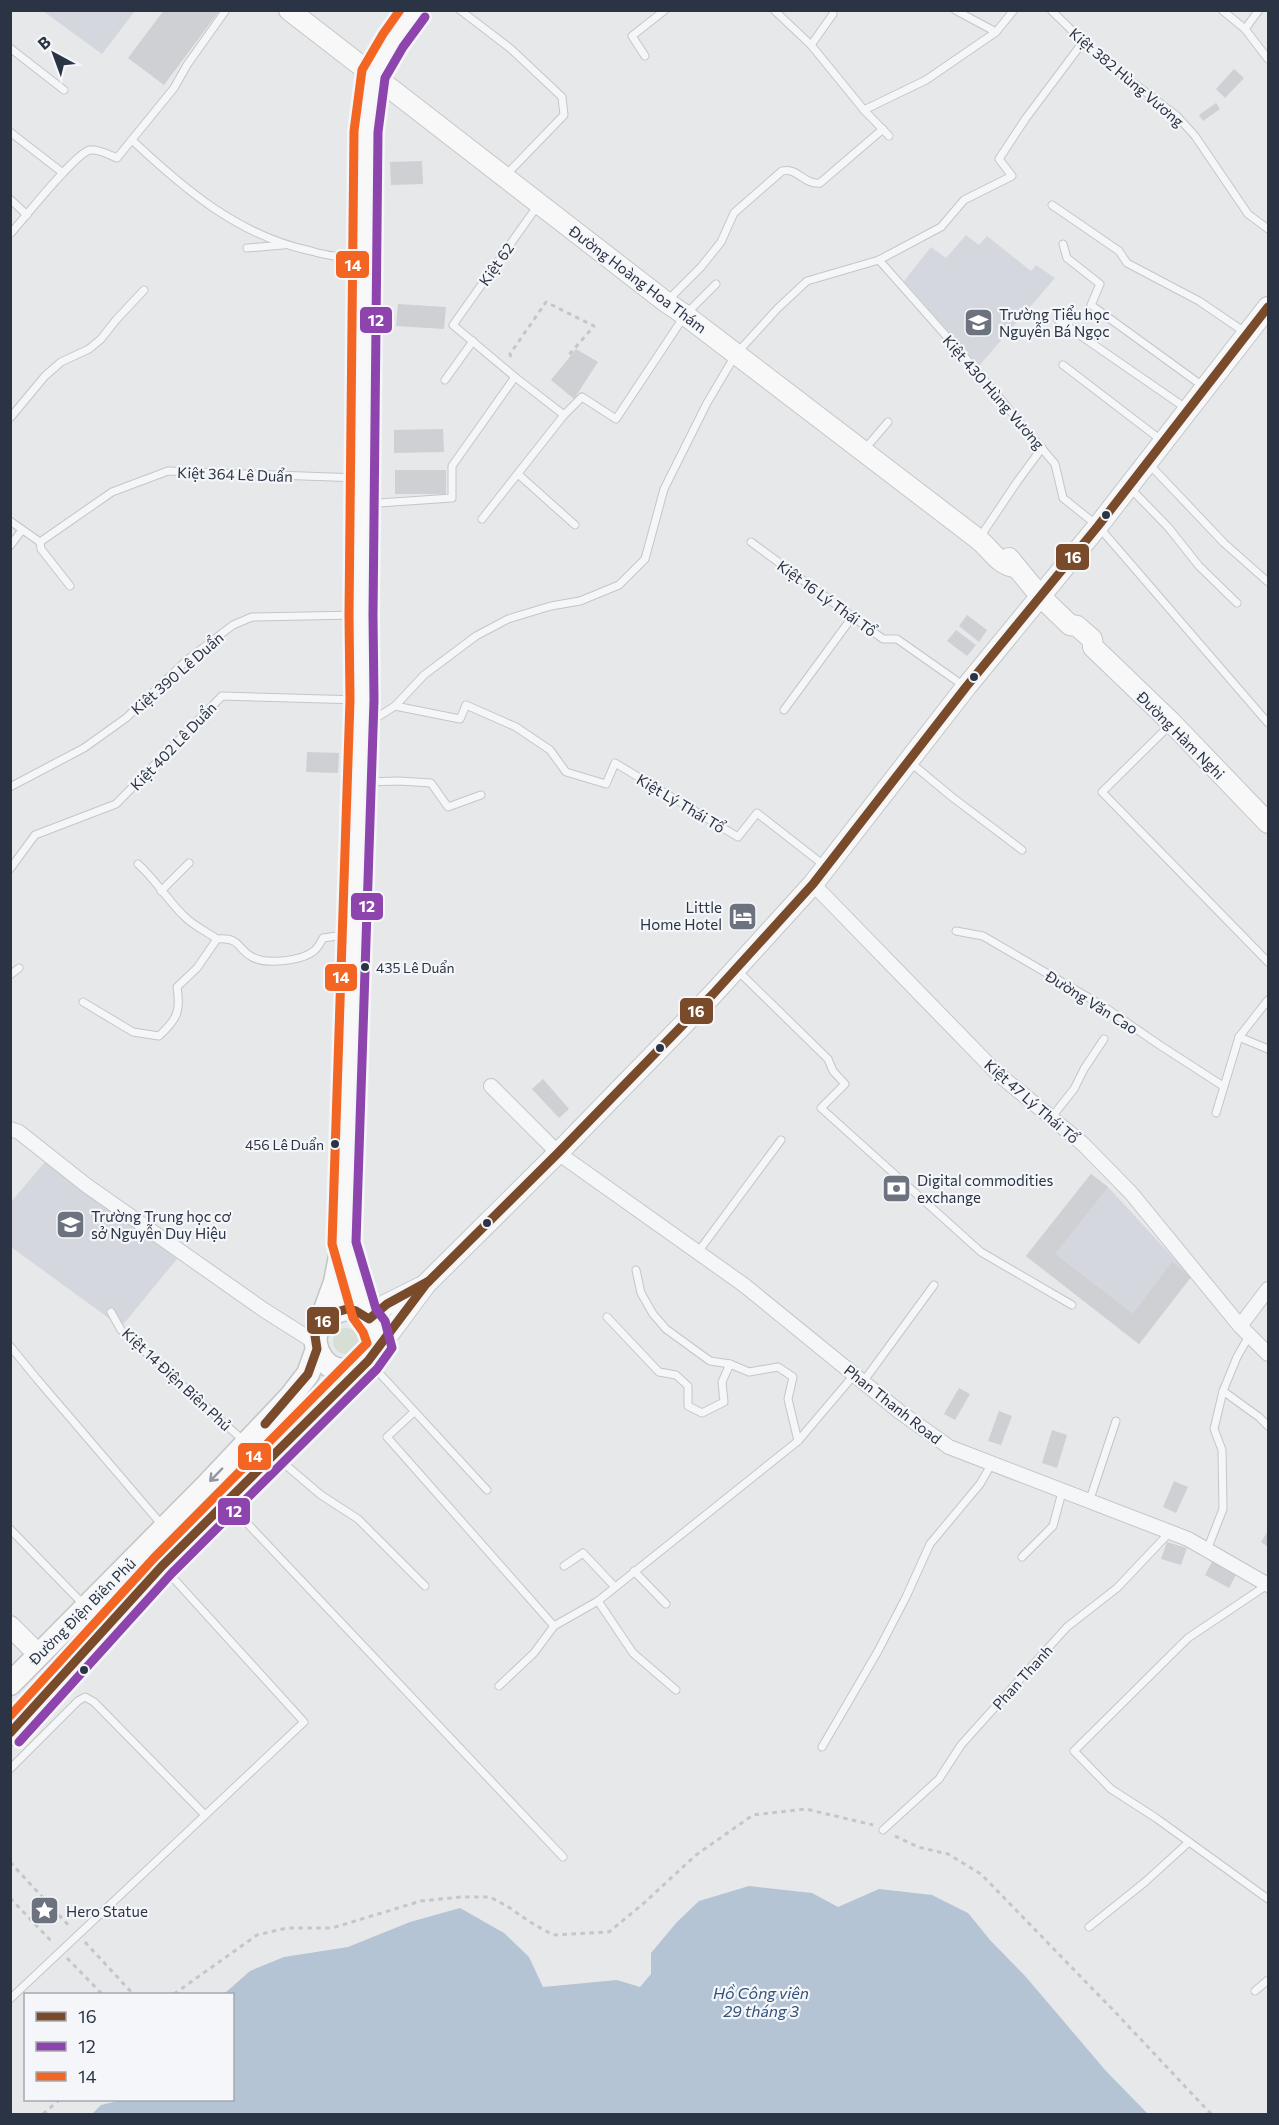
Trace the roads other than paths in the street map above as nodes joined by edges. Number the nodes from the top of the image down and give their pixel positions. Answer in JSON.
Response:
{"nodes":[{"id":1,"x":226,"y":10,"type":"edge"},
{"id":2,"x":289,"y":10,"type":"edge"},
{"id":3,"x":415,"y":10,"type":"edge"},
{"id":4,"x":459,"y":10,"type":"edge"},
{"id":5,"x":665,"y":10,"type":"edge"},
{"id":6,"x":774,"y":10,"type":"edge"},
{"id":7,"x":955,"y":10,"type":"edge"},
{"id":8,"x":1014,"y":10,"type":"edge"},
{"id":9,"x":1051,"y":10,"type":"edge"},
{"id":10,"x":1222,"y":10,"type":"edge"},
{"id":11,"x":1259,"y":10,"type":"edge"},
{"id":12,"x":833,"y":14,"type":"dead end"},
{"id":13,"x":1245,"y":29,"type":"junction"},
{"id":14,"x":996,"y":32,"type":"junction"},
{"id":15,"x":1083,"y":42,"type":"junction"},
{"id":16,"x":811,"y":45,"type":"junction"},
{"id":17,"x":10,"y":48,"type":"edge"},
{"id":18,"x":645,"y":56,"type":"dead end"},
{"id":19,"x":1269,"y":58,"type":"edge"},
{"id":20,"x":373,"y":74,"type":"junction"},
{"id":21,"x":64,"y":90,"type":"dead end"},
{"id":22,"x":864,"y":110,"type":"junction"},
{"id":23,"x":883,"y":129,"type":"junction"},
{"id":24,"x":10,"y":132,"type":"edge"},
{"id":25,"x":889,"y":136,"type":"dead end"},
{"id":26,"x":132,"y":140,"type":"junction"},
{"id":27,"x":63,"y":173,"type":"junction"},
{"id":28,"x":504,"y":177,"type":"junction"},
{"id":29,"x":10,"y":199,"type":"edge"},
{"id":30,"x":539,"y":203,"type":"junction"},
{"id":31,"x":1052,"y":205,"type":"dead end"},
{"id":32,"x":27,"y":215,"type":"junction"},
{"id":33,"x":1269,"y":229,"type":"edge"},
{"id":34,"x":10,"y":234,"type":"edge"},
{"id":35,"x":1063,"y":244,"type":"dead end"},
{"id":36,"x":286,"y":245,"type":"junction"},
{"id":37,"x":248,"y":248,"type":"dead end"},
{"id":38,"x":364,"y":255,"type":"junction"},
{"id":39,"x":879,"y":261,"type":"junction"},
{"id":40,"x":716,"y":284,"type":"dead end"},
{"id":41,"x":144,"y":290,"type":"dead end"},
{"id":42,"x":666,"y":302,"type":"junction"},
{"id":43,"x":1267,"y":312,"type":"edge"},
{"id":44,"x":686,"y":315,"type":"junction"},
{"id":45,"x":1058,"y":320,"type":"dead end"},
{"id":46,"x":1246,"y":333,"type":"junction"},
{"id":47,"x":473,"y":341,"type":"junction"},
{"id":48,"x":736,"y":354,"type":"junction"},
{"id":49,"x":1063,"y":365,"type":"dead end"},
{"id":50,"x":515,"y":377,"type":"junction"},
{"id":51,"x":445,"y":380,"type":"dead end"},
{"id":52,"x":1206,"y":388,"type":"junction"},
{"id":53,"x":1189,"y":410,"type":"junction"},
{"id":54,"x":564,"y":415,"type":"junction"},
{"id":55,"x":10,"y":418,"type":"edge"},
{"id":56,"x":888,"y":422,"type":"dead end"},
{"id":57,"x":1163,"y":441,"type":"junction"},
{"id":58,"x":1042,"y":448,"type":"junction"},
{"id":59,"x":862,"y":452,"type":"junction"},
{"id":60,"x":1147,"y":462,"type":"junction"},
{"id":61,"x":518,"y":474,"type":"junction"},
{"id":62,"x":362,"y":478,"type":"junction"},
{"id":63,"x":1128,"y":486,"type":"junction"},
{"id":64,"x":362,"y":504,"type":"junction"},
{"id":65,"x":482,"y":519,"type":"dead end"},
{"id":66,"x":10,"y":521,"type":"edge"},
{"id":67,"x":575,"y":525,"type":"dead end"},
{"id":68,"x":1098,"y":526,"type":"junction"},
{"id":69,"x":22,"y":530,"type":"junction"},
{"id":70,"x":40,"y":542,"type":"junction"},
{"id":71,"x":751,"y":542,"type":"dead end"},
{"id":72,"x":983,"y":543,"type":"junction"},
{"id":73,"x":10,"y":546,"type":"edge"},
{"id":74,"x":1269,"y":582,"type":"edge"},
{"id":75,"x":70,"y":586,"type":"dead end"},
{"id":76,"x":1041,"y":597,"type":"junction"},
{"id":77,"x":1237,"y":603,"type":"dead end"},
{"id":78,"x":361,"y":615,"type":"junction"},
{"id":79,"x":852,"y":616,"type":"junction"},
{"id":80,"x":966,"y":687,"type":"junction"},
{"id":81,"x":362,"y":700,"type":"junction"},
{"id":82,"x":395,"y":706,"type":"junction"},
{"id":83,"x":784,"y":710,"type":"dead end"},
{"id":84,"x":1172,"y":723,"type":"junction"},
{"id":85,"x":1269,"y":723,"type":"edge"},
{"id":86,"x":360,"y":728,"type":"junction"},
{"id":87,"x":909,"y":761,"type":"junction"},
{"id":88,"x":360,"y":783,"type":"junction"},
{"id":89,"x":10,"y":788,"type":"edge"},
{"id":90,"x":480,"y":795,"type":"dead end"},
{"id":91,"x":1269,"y":823,"type":"edge"},
{"id":92,"x":1022,"y":850,"type":"dead end"},
{"id":93,"x":189,"y":863,"type":"dead end"},
{"id":94,"x":138,"y":864,"type":"dead end"},
{"id":95,"x":827,"y":867,"type":"junction"},
{"id":96,"x":10,"y":869,"type":"edge"},
{"id":97,"x":813,"y":884,"type":"junction"},
{"id":98,"x":161,"y":891,"type":"junction"},
{"id":99,"x":956,"y":931,"type":"dead end"},
{"id":100,"x":354,"y":933,"type":"junction"},
{"id":101,"x":217,"y":939,"type":"junction"},
{"id":102,"x":1269,"y":962,"type":"edge"},
{"id":103,"x":19,"y":968,"type":"dead end"},
{"id":104,"x":736,"y":969,"type":"junction"},
{"id":105,"x":10,"y":975,"type":"edge"},
{"id":106,"x":1269,"y":1000,"type":"edge"},
{"id":107,"x":83,"y":1002,"type":"dead end"},
{"id":108,"x":1239,"y":1037,"type":"junction"},
{"id":109,"x":1104,"y":1040,"type":"dead end"},
{"id":110,"x":1269,"y":1049,"type":"edge"},
{"id":111,"x":491,"y":1086,"type":"dead end"},
{"id":112,"x":1223,"y":1086,"type":"junction"},
{"id":113,"x":1216,"y":1113,"type":"dead end"},
{"id":114,"x":1051,"y":1118,"type":"junction"},
{"id":115,"x":13,"y":1133,"type":"edge"},
{"id":116,"x":781,"y":1140,"type":"dead end"},
{"id":117,"x":558,"y":1153,"type":"junction"},
{"id":118,"x":344,"y":1244,"type":"junction"},
{"id":119,"x":698,"y":1252,"type":"junction"},
{"id":120,"x":636,"y":1270,"type":"dead end"},
{"id":121,"x":426,"y":1284,"type":"junction"},
{"id":122,"x":934,"y":1285,"type":"dead end"},
{"id":123,"x":1269,"y":1289,"type":"edge"},
{"id":124,"x":1072,"y":1305,"type":"dead end"},
{"id":125,"x":111,"y":1312,"type":"dead end"},
{"id":126,"x":367,"y":1317,"type":"junction"},
{"id":127,"x":607,"y":1317,"type":"dead end"},
{"id":128,"x":1245,"y":1331,"type":"junction"},
{"id":129,"x":317,"y":1340,"type":"junction"},
{"id":130,"x":10,"y":1346,"type":"edge"},
{"id":131,"x":1269,"y":1354,"type":"edge"},
{"id":132,"x":369,"y":1358,"type":"junction"},
{"id":133,"x":730,"y":1364,"type":"junction"},
{"id":134,"x":859,"y":1378,"type":"junction"},
{"id":135,"x":1223,"y":1391,"type":"junction"},
{"id":136,"x":414,"y":1412,"type":"junction"},
{"id":137,"x":1116,"y":1421,"type":"dead end"},
{"id":138,"x":1269,"y":1426,"type":"edge"},
{"id":139,"x":798,"y":1441,"type":"junction"},
{"id":140,"x":247,"y":1444,"type":"junction"},
{"id":141,"x":273,"y":1454,"type":"junction"},
{"id":142,"x":991,"y":1465,"type":"junction"},
{"id":143,"x":487,"y":1491,"type":"dead end"},
{"id":144,"x":1062,"y":1492,"type":"junction"},
{"id":145,"x":226,"y":1502,"type":"junction"},
{"id":146,"x":1089,"y":1502,"type":"junction"},
{"id":147,"x":164,"y":1528,"type":"junction"},
{"id":148,"x":10,"y":1529,"type":"edge"},
{"id":149,"x":1170,"y":1532,"type":"junction"},
{"id":150,"x":1207,"y":1550,"type":"junction"},
{"id":151,"x":1022,"y":1557,"type":"dead end"},
{"id":152,"x":162,"y":1566,"type":"junction"},
{"id":153,"x":564,"y":1566,"type":"dead end"},
{"id":154,"x":634,"y":1571,"type":"junction"},
{"id":155,"x":1268,"y":1585,"type":"edge"},
{"id":156,"x":425,"y":1586,"type":"dead end"},
{"id":157,"x":615,"y":1587,"type":"junction"},
{"id":158,"x":598,"y":1601,"type":"junction"},
{"id":159,"x":666,"y":1604,"type":"dead end"},
{"id":160,"x":86,"y":1606,"type":"junction"},
{"id":161,"x":10,"y":1626,"type":"edge"},
{"id":162,"x":554,"y":1626,"type":"junction"},
{"id":163,"x":38,"y":1654,"type":"junction"},
{"id":164,"x":10,"y":1684,"type":"edge"},
{"id":165,"x":499,"y":1686,"type":"dead end"},
{"id":166,"x":676,"y":1690,"type":"dead end"},
{"id":167,"x":10,"y":1734,"type":"edge"},
{"id":168,"x":822,"y":1747,"type":"dead end"},
{"id":169,"x":10,"y":1769,"type":"edge"},
{"id":170,"x":205,"y":1815,"type":"junction"},
{"id":171,"x":883,"y":1830,"type":"road end"},
{"id":172,"x":1189,"y":1842,"type":"junction"},
{"id":173,"x":563,"y":1857,"type":"dead end"},
{"id":174,"x":1269,"y":1899,"type":"edge"},
{"id":175,"x":1089,"y":1927,"type":"dead end"},
{"id":176,"x":1269,"y":1980,"type":"edge"},
{"id":177,"x":1255,"y":1991,"type":"dead end"},
{"id":178,"x":10,"y":1999,"type":"edge"}],
"edges":[{"from":1,"to":26,"type":"lane"},
{"from":2,"to":20,"type":"street","name":"Đường Hoàng Hoa Thám"},
{"from":3,"to":20,"type":"main road"},
{"from":4,"to":28,"type":"lane"},
{"from":5,"to":18,"type":"lane"},
{"from":6,"to":16,"type":"lane"},
{"from":7,"to":14,"type":"lane"},
{"from":8,"to":14,"type":"lane"},
{"from":9,"to":15,"type":"lane","name":"Kiệt 382 Hùng Vương"},
{"from":10,"to":13,"type":"lane"},
{"from":11,"to":13,"type":"lane"},
{"from":12,"to":16,"type":"lane"},
{"from":13,"to":19,"type":"lane"},
{"from":14,"to":22,"type":"lane"},
{"from":15,"to":33,"type":"lane","name":"Kiệt 382 Hùng Vương"},
{"from":15,"to":39,"type":"lane"},
{"from":16,"to":22,"type":"lane"},
{"from":17,"to":21,"type":"lane"},
{"from":20,"to":28,"type":"street","name":"Đường Hoàng Hoa Thám"},
{"from":20,"to":38,"type":"main road"},
{"from":22,"to":23,"type":"lane"},
{"from":23,"to":25,"type":"lane"},
{"from":23,"to":42,"type":"lane"},
{"from":24,"to":27,"type":"lane"},
{"from":26,"to":27,"type":"lane"},
{"from":26,"to":36,"type":"lane"},
{"from":27,"to":32,"type":"lane"},
{"from":28,"to":30,"type":"street","name":"Đường Hoàng Hoa Thám"},
{"from":29,"to":32,"type":"lane"},
{"from":30,"to":42,"type":"street","name":"Đường Hoàng Hoa Thám"},
{"from":30,"to":47,"type":"lane","name":"Kiệt 62"},
{"from":31,"to":46,"type":"lane"},
{"from":32,"to":34,"type":"lane"},
{"from":35,"to":52,"type":"lane"},
{"from":36,"to":37,"type":"lane"},
{"from":36,"to":38,"type":"lane"},
{"from":38,"to":62,"type":"main road"},
{"from":39,"to":48,"type":"lane"},
{"from":39,"to":58,"type":"lane","name":"Kiệt 430 Hùng Vương"},
{"from":40,"to":44,"type":"lane"},
{"from":41,"to":55,"type":"lane"},
{"from":42,"to":44,"type":"street","name":"Đường Hoàng Hoa Thám"},
{"from":43,"to":46,"type":"street"},
{"from":44,"to":48,"type":"street","name":"Đường Hoàng Hoa Thám"},
{"from":44,"to":54,"type":"lane"},
{"from":45,"to":53,"type":"lane"},
{"from":46,"to":52,"type":"street"},
{"from":47,"to":50,"type":"lane"},
{"from":47,"to":51,"type":"lane"},
{"from":48,"to":59,"type":"street","name":"Đường Hoàng Hoa Thám"},
{"from":48,"to":82,"type":"lane"},
{"from":49,"to":57,"type":"lane"},
{"from":50,"to":54,"type":"lane"},
{"from":50,"to":64,"type":"lane"},
{"from":52,"to":53,"type":"street"},
{"from":53,"to":57,"type":"street"},
{"from":54,"to":61,"type":"lane"},
{"from":56,"to":59,"type":"lane"},
{"from":57,"to":60,"type":"street"},
{"from":58,"to":68,"type":"lane","name":"Kiệt 430 Hùng Vương"},
{"from":58,"to":72,"type":"lane"},
{"from":59,"to":72,"type":"street","name":"Đường Hoàng Hoa Thám"},
{"from":60,"to":63,"type":"street"},
{"from":60,"to":74,"type":"lane"},
{"from":61,"to":65,"type":"lane"},
{"from":61,"to":67,"type":"lane"},
{"from":62,"to":64,"type":"main road"},
{"from":62,"to":70,"type":"lane","name":"Kiệt 364 Lê Duẩn"},
{"from":63,"to":68,"type":"street"},
{"from":63,"to":77,"type":"lane"},
{"from":64,"to":78,"type":"main road"},
{"from":66,"to":69,"type":"lane"},
{"from":68,"to":76,"type":"street"},
{"from":68,"to":85,"type":"lane","name":"Kiệt 430 Hùng Vương"},
{"from":69,"to":70,"type":"lane"},
{"from":69,"to":73,"type":"lane"},
{"from":70,"to":75,"type":"lane"},
{"from":71,"to":79,"type":"lane","name":"Kiệt 16 Lý Thái Tổ"},
{"from":72,"to":76,"type":"street","name":"Đường Hoàng Hoa Thám"},
{"from":76,"to":80,"type":"street"},
{"from":76,"to":84,"type":"street","name":"Đường Hàm Nghi"},
{"from":78,"to":81,"type":"main road"},
{"from":78,"to":89,"type":"lane","name":"Kiệt 390 Lê Duẩn"},
{"from":79,"to":80,"type":"lane","name":"Kiệt 16 Lý Thái Tổ"},
{"from":79,"to":83,"type":"lane"},
{"from":80,"to":87,"type":"street"},
{"from":81,"to":86,"type":"main road"},
{"from":81,"to":96,"type":"lane","name":"Kiệt 402 Lê Duẩn"},
{"from":82,"to":86,"type":"lane"},
{"from":82,"to":95,"type":"lane","name":"Kiệt Lý Thái Tổ"},
{"from":84,"to":91,"type":"street","name":"Đường Hàm Nghi"},
{"from":84,"to":102,"type":"lane"},
{"from":86,"to":88,"type":"main road"},
{"from":87,"to":92,"type":"lane"},
{"from":87,"to":95,"type":"street"},
{"from":88,"to":90,"type":"lane"},
{"from":88,"to":100,"type":"main road"},
{"from":93,"to":98,"type":"lane"},
{"from":94,"to":98,"type":"lane"},
{"from":95,"to":97,"type":"street"},
{"from":97,"to":104,"type":"street"},
{"from":97,"to":114,"type":"street","name":"Kiệt 47 Lý Thái Tổ"},
{"from":98,"to":101,"type":"lane"},
{"from":99,"to":112,"type":"lane","name":"Đường Văn Cao"},
{"from":100,"to":101,"type":"lane"},
{"from":100,"to":118,"type":"main road"},
{"from":101,"to":107,"type":"lane"},
{"from":103,"to":105,"type":"lane"},
{"from":104,"to":117,"type":"street"},
{"from":104,"to":124,"type":"lane"},
{"from":106,"to":108,"type":"lane"},
{"from":108,"to":110,"type":"lane"},
{"from":108,"to":112,"type":"lane"},
{"from":109,"to":114,"type":"lane"},
{"from":111,"to":117,"type":"street","name":"Phan Thanh Road"},
{"from":112,"to":113,"type":"lane"},
{"from":114,"to":128,"type":"street","name":"Kiệt 47 Lý Thái Tổ"},
{"from":115,"to":129,"type":"street"},
{"from":116,"to":119,"type":"lane"},
{"from":117,"to":119,"type":"street","name":"Phan Thanh Road"},
{"from":117,"to":121,"type":"street"},
{"from":118,"to":126,"type":"main road"},
{"from":118,"to":129,"type":"main road","name":"Đường Điện Biên Phủ"},
{"from":119,"to":134,"type":"street","name":"Phan Thanh Road"},
{"from":120,"to":133,"type":"lane"},
{"from":121,"to":126,"type":"street"},
{"from":121,"to":132,"type":"street"},
{"from":122,"to":134,"type":"lane"},
{"from":123,"to":128,"type":"street"},
{"from":125,"to":140,"type":"lane","name":"Kiệt 14 Điện Biên Phủ"},
{"from":126,"to":129,"type":"main road"},
{"from":126,"to":132,"type":"main road"},
{"from":127,"to":133,"type":"lane"},
{"from":128,"to":131,"type":"street","name":"Kiệt 47 Lý Thái Tổ"},
{"from":128,"to":135,"type":"lane"},
{"from":129,"to":132,"type":"main road"},
{"from":129,"to":140,"type":"main road","name":"Đường Điện Biên Phủ"},
{"from":130,"to":147,"type":"lane"},
{"from":132,"to":136,"type":"lane"},
{"from":132,"to":141,"type":"main road","name":"Đường Điện Biên Phủ"},
{"from":133,"to":139,"type":"lane"},
{"from":134,"to":139,"type":"lane"},
{"from":134,"to":142,"type":"street","name":"Phan Thanh Road"},
{"from":135,"to":138,"type":"lane"},
{"from":135,"to":150,"type":"lane"},
{"from":136,"to":143,"type":"lane"},
{"from":136,"to":162,"type":"lane"},
{"from":137,"to":146,"type":"lane"},
{"from":139,"to":154,"type":"lane"},
{"from":140,"to":147,"type":"main road","name":"Đường Điện Biên Phủ","one_way":true},
{"from":141,"to":145,"type":"main road","name":"Đường Điện Biên Phủ"},
{"from":141,"to":156,"type":"lane"},
{"from":142,"to":144,"type":"street","name":"Phan Thanh Road"},
{"from":142,"to":168,"type":"lane"},
{"from":144,"to":146,"type":"street","name":"Phan Thanh Road"},
{"from":144,"to":151,"type":"lane"},
{"from":145,"to":152,"type":"main road","name":"Đường Điện Biên Phủ"},
{"from":145,"to":173,"type":"lane"},
{"from":146,"to":149,"type":"street","name":"Phan Thanh Road"},
{"from":147,"to":160,"type":"main road","name":"Đường Điện Biên Phủ"},
{"from":148,"to":160,"type":"lane"},
{"from":149,"to":150,"type":"street","name":"Phan Thanh Road"},
{"from":149,"to":171,"type":"lane","name":"Phan Thanh"},
{"from":150,"to":155,"type":"street","name":"Phan Thanh Road"},
{"from":152,"to":167,"type":"main road","name":"Đường Điện Biên Phủ"},
{"from":152,"to":170,"type":"lane"},
{"from":153,"to":157,"type":"lane"},
{"from":154,"to":157,"type":"lane"},
{"from":154,"to":159,"type":"lane"},
{"from":155,"to":172,"type":"lane"},
{"from":157,"to":158,"type":"lane"},
{"from":158,"to":162,"type":"lane"},
{"from":158,"to":166,"type":"lane"},
{"from":160,"to":163,"type":"main road","name":"Đường Điện Biên Phủ"},
{"from":161,"to":163,"type":"street"},
{"from":162,"to":165,"type":"lane"},
{"from":163,"to":164,"type":"main road","name":"Đường Điện Biên Phủ"},
{"from":169,"to":170,"type":"lane"},
{"from":170,"to":178,"type":"lane"},
{"from":172,"to":174,"type":"lane"},
{"from":172,"to":175,"type":"lane"},
{"from":176,"to":177,"type":"lane"}]}
